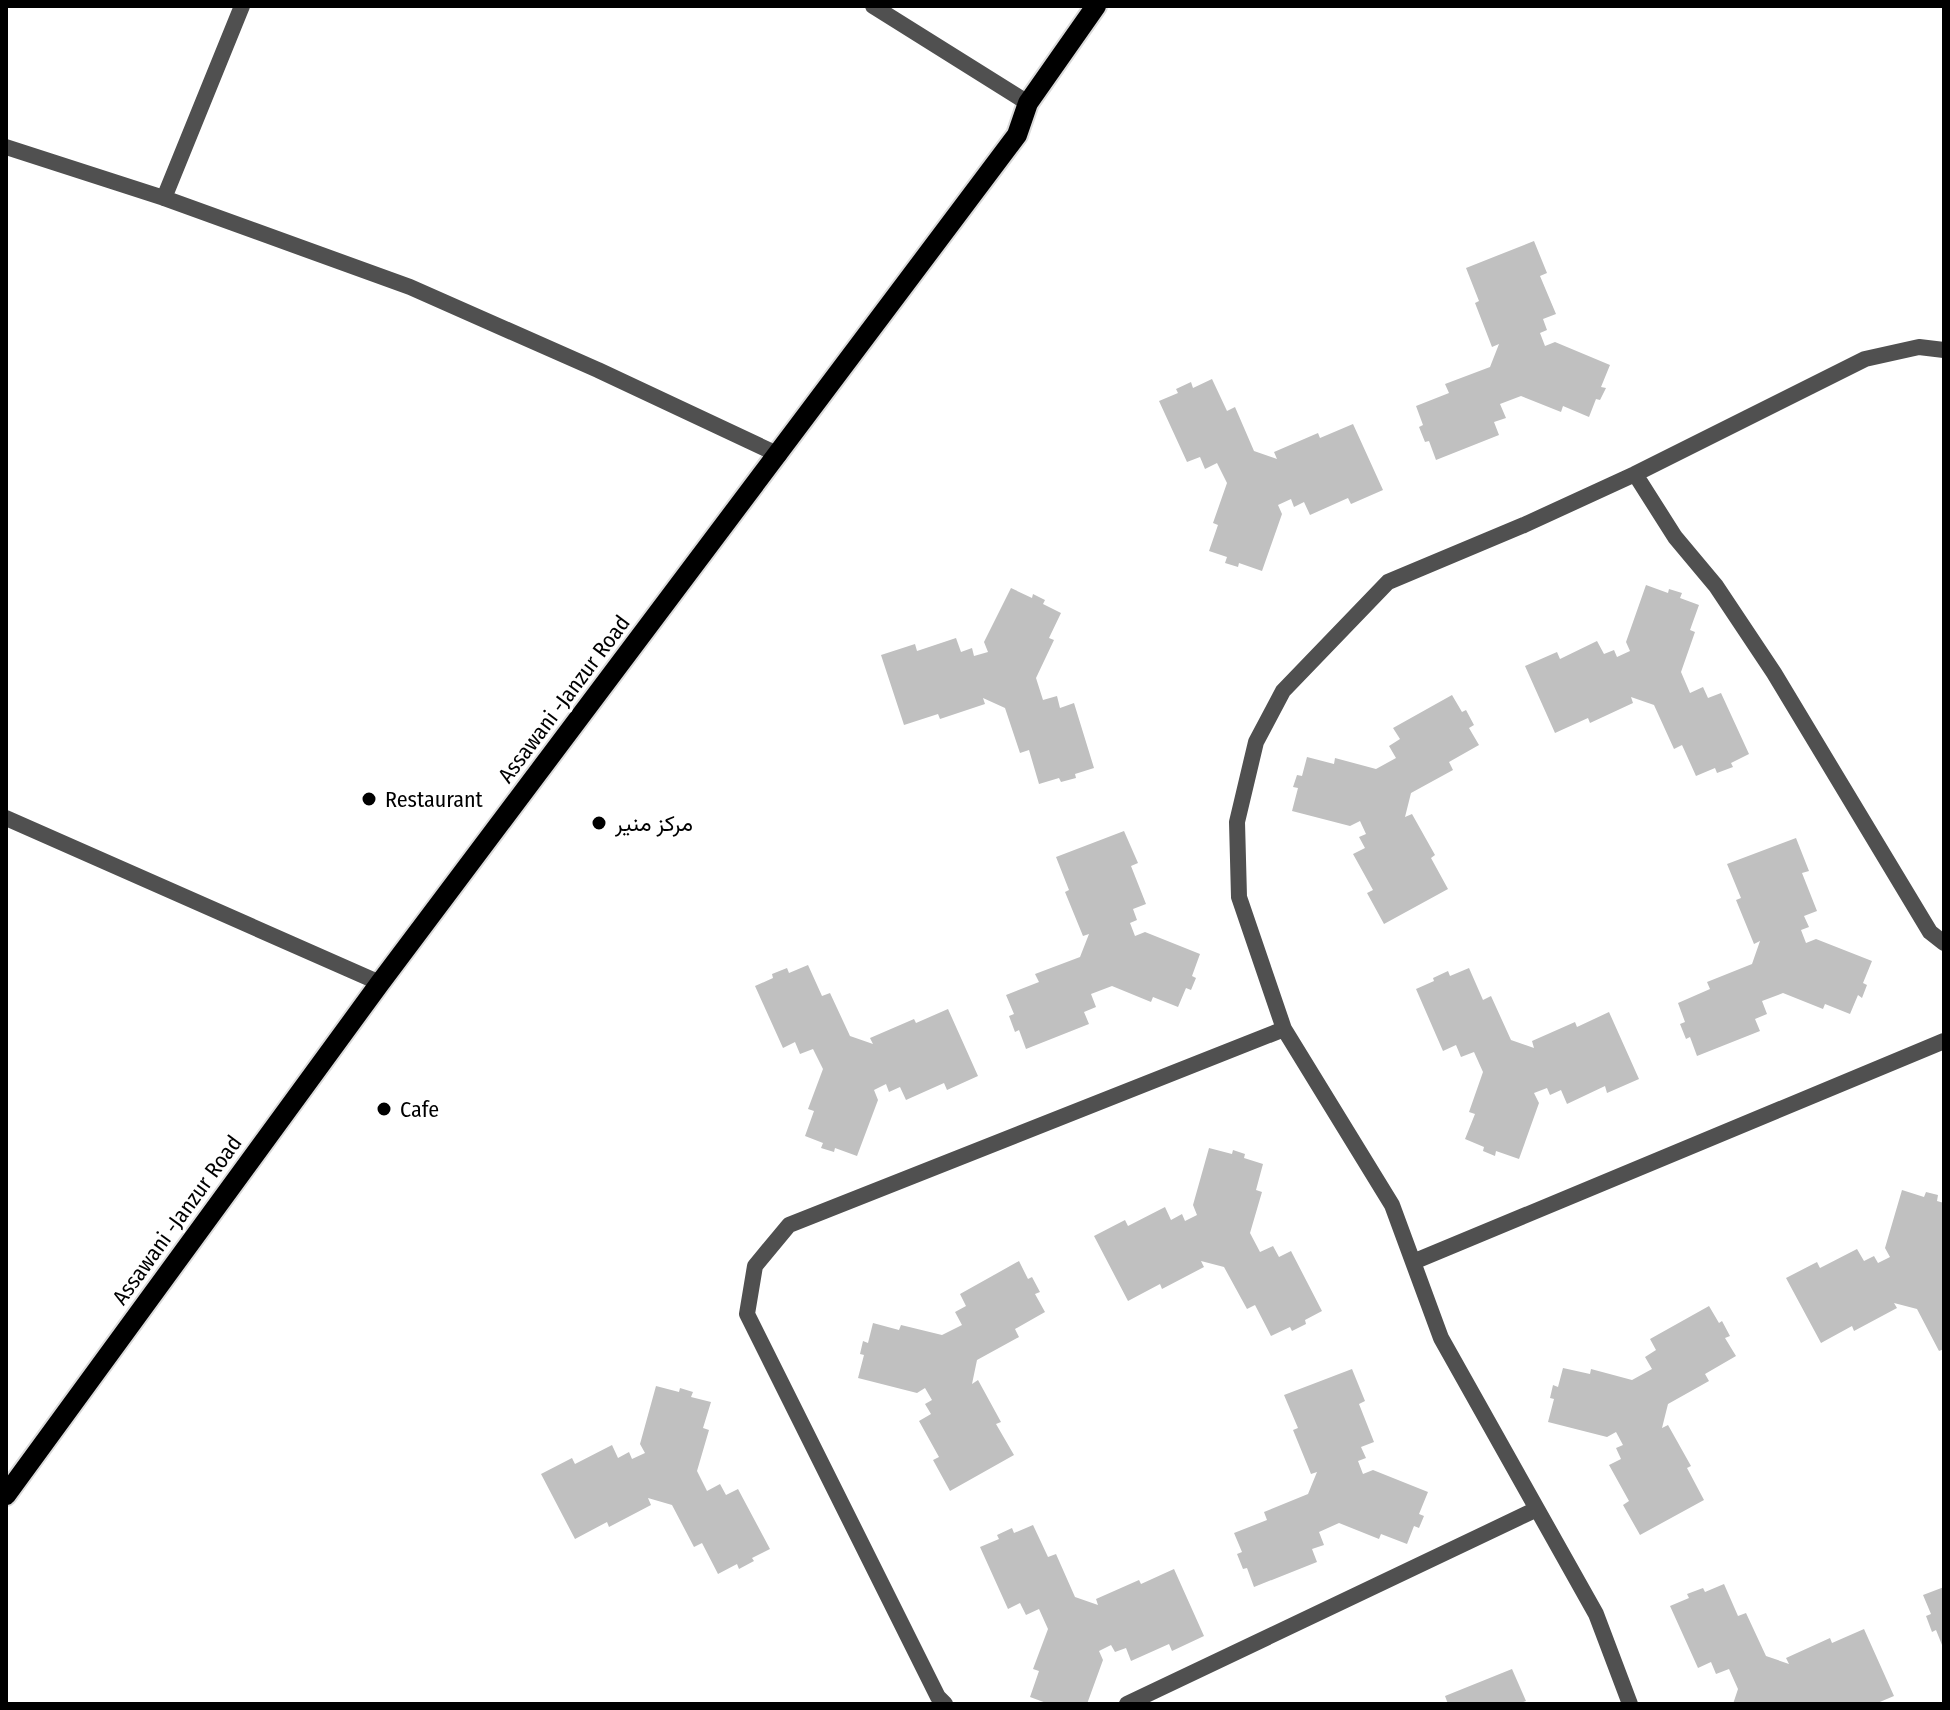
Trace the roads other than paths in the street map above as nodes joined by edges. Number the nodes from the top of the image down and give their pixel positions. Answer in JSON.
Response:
{"nodes":[{"id":1,"x":242,"y":6,"type":"edge"},
{"id":2,"x":873,"y":6,"type":"edge"},
{"id":3,"x":1096,"y":6,"type":"edge"},
{"id":4,"x":1028,"y":103,"type":"junction"},
{"id":5,"x":6,"y":147,"type":"edge"},
{"id":6,"x":164,"y":198,"type":"junction"},
{"id":7,"x":1944,"y":350,"type":"edge"},
{"id":8,"x":779,"y":455,"type":"junction"},
{"id":9,"x":1635,"y":474,"type":"junction"},
{"id":10,"x":6,"y":818,"type":"edge"},
{"id":11,"x":1944,"y":943,"type":"edge"},
{"id":12,"x":380,"y":983,"type":"junction"},
{"id":13,"x":1284,"y":1029,"type":"junction"},
{"id":14,"x":1944,"y":1041,"type":"edge"},
{"id":15,"x":1413,"y":1262,"type":"junction"},
{"id":16,"x":6,"y":1495,"type":"edge"},
{"id":17,"x":1537,"y":1509,"type":"junction"},
{"id":18,"x":945,"y":1704,"type":"edge"},
{"id":19,"x":1127,"y":1704,"type":"edge"},
{"id":20,"x":1630,"y":1704,"type":"edge"}],
"edges":[{"from":1,"to":6,"type":"street"},
{"from":2,"to":4,"type":"street"},
{"from":3,"to":4,"type":"main road","name":"Assawani -Janzur Road"},
{"from":4,"to":8,"type":"main road","name":"Assawani -Janzur Road"},
{"from":5,"to":6,"type":"street"},
{"from":6,"to":8,"type":"street"},
{"from":7,"to":9,"type":"street"},
{"from":8,"to":12,"type":"main road","name":"Assawani -Janzur Road"},
{"from":9,"to":11,"type":"street"},
{"from":9,"to":13,"type":"street"},
{"from":10,"to":12,"type":"street"},
{"from":12,"to":16,"type":"main road","name":"Assawani -Janzur Road"},
{"from":13,"to":15,"type":"street"},
{"from":13,"to":18,"type":"street"},
{"from":14,"to":15,"type":"street"},
{"from":15,"to":17,"type":"street"},
{"from":17,"to":19,"type":"street"},
{"from":17,"to":20,"type":"street"}]}
